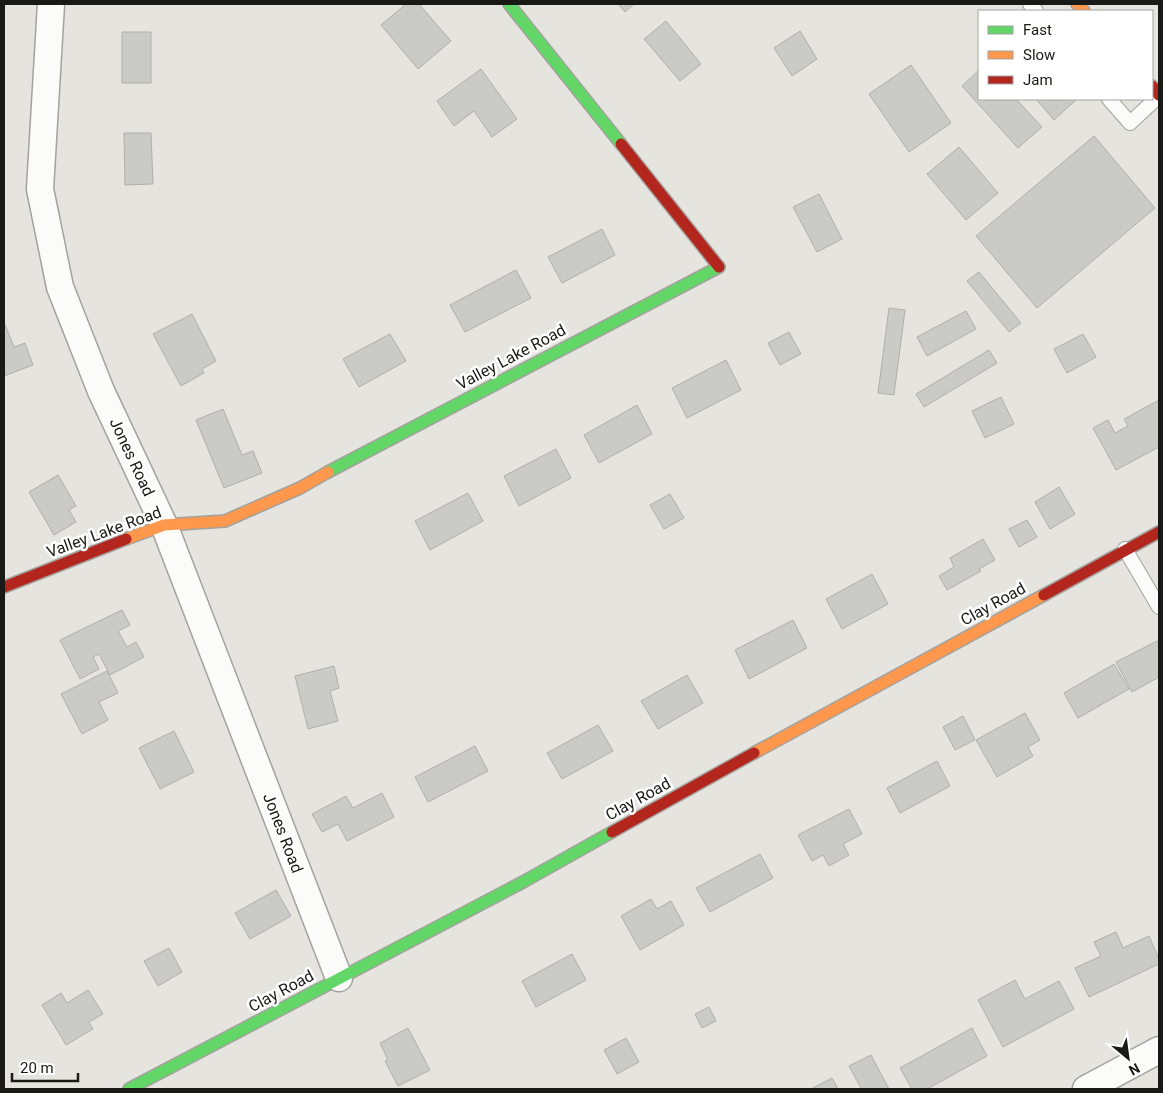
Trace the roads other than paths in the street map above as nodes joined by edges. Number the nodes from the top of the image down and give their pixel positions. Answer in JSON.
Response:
{"nodes":[{"id":1,"x":52,"y":4,"type":"edge"},
{"id":2,"x":509,"y":4,"type":"edge"},
{"id":3,"x":1159,"y":95,"type":"edge"},
{"id":4,"x":1110,"y":100,"type":"edge"},
{"id":5,"x":164,"y":525,"type":"junction"},
{"id":6,"x":1159,"y":532,"type":"edge"},
{"id":7,"x":1125,"y":549,"type":"junction"},
{"id":8,"x":4,"y":588,"type":"edge"},
{"id":9,"x":1159,"y":607,"type":"edge"},
{"id":10,"x":340,"y":978,"type":"junction"},
{"id":11,"x":1159,"y":1050,"type":"edge"},
{"id":12,"x":129,"y":1089,"type":"edge"},
{"id":13,"x":1086,"y":1089,"type":"edge"}],
"edges":[{"from":1,"to":5,"type":"street","name":"Jones Road"},
{"from":2,"to":5,"type":"street","name":"Valley Lake Road"},
{"from":3,"to":4,"type":"lane"},
{"from":5,"to":8,"type":"street","name":"Valley Lake Road"},
{"from":5,"to":10,"type":"street","name":"Jones Road"},
{"from":6,"to":7,"type":"street","name":"Clay Road"},
{"from":7,"to":9,"type":"lane"},
{"from":7,"to":10,"type":"street","name":"Clay Road"},
{"from":10,"to":12,"type":"street","name":"Clay Road"},
{"from":11,"to":13,"type":"street"}]}
